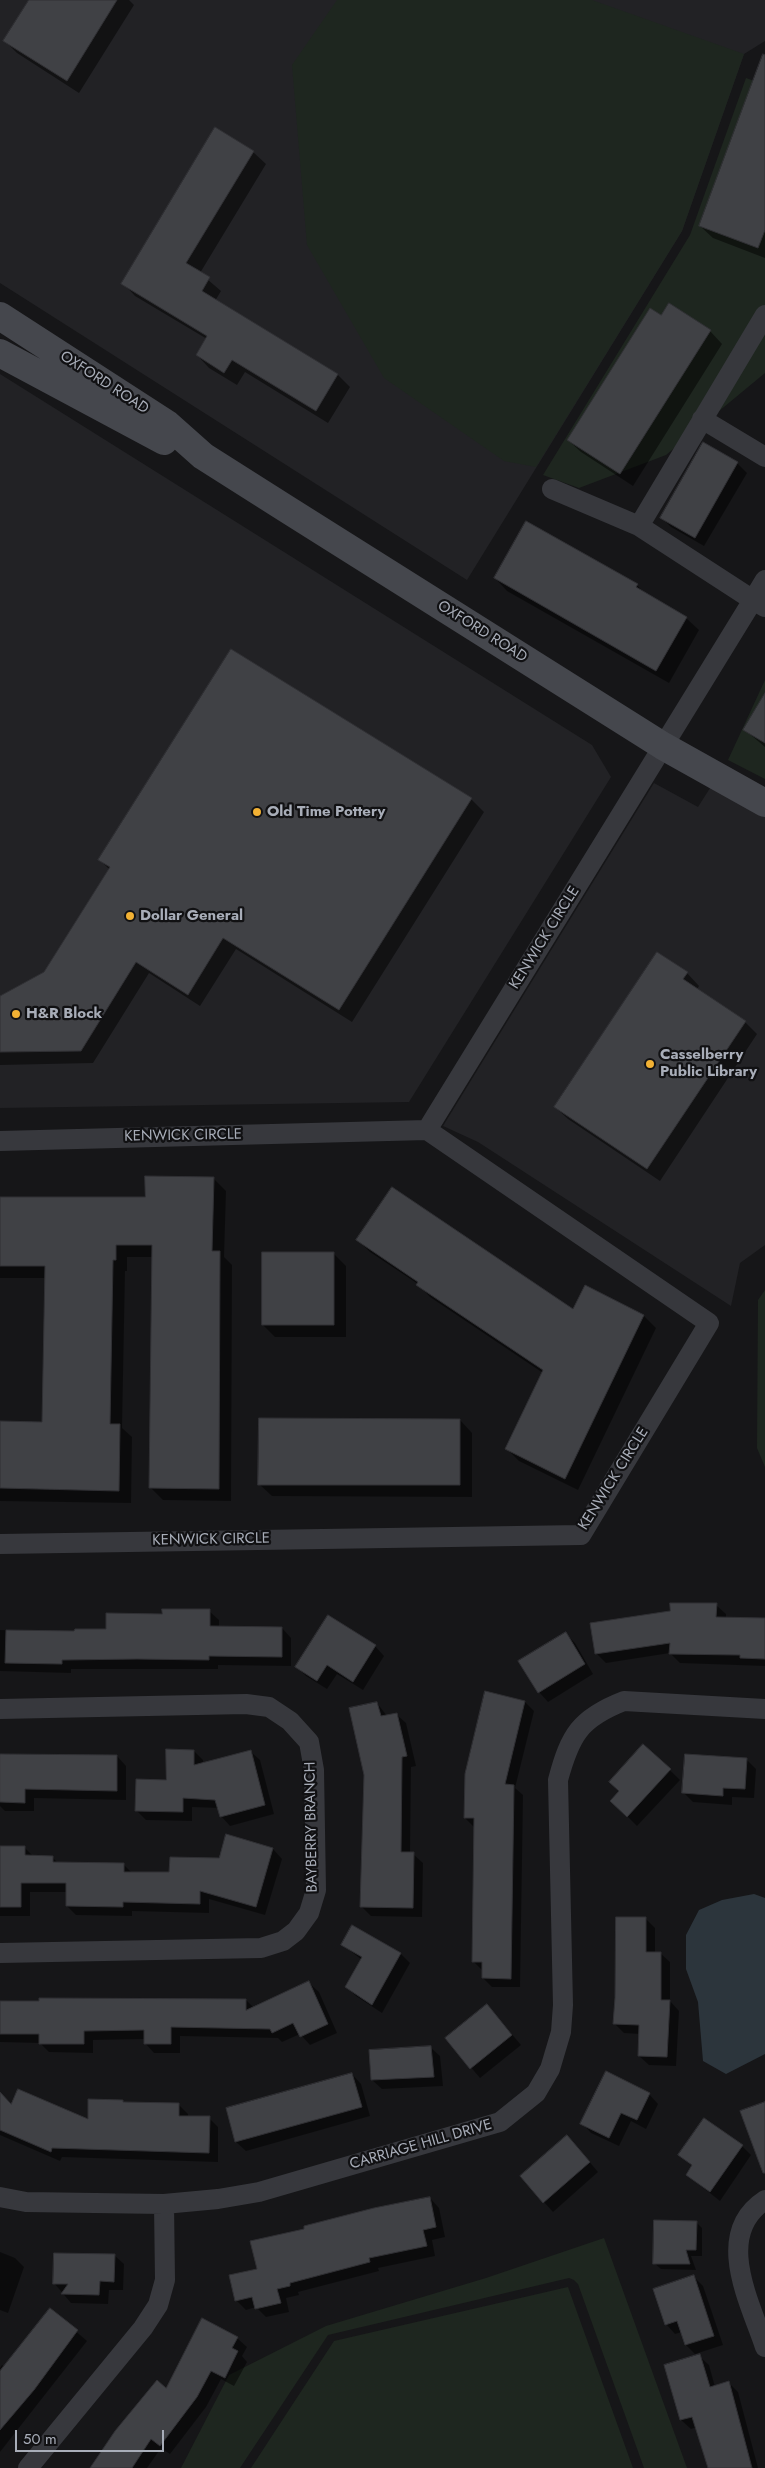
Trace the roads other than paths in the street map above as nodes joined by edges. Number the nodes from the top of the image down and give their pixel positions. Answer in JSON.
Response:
{"nodes":[{"id":1,"x":765,"y":315,"type":"edge"},
{"id":2,"x":0,"y":316,"type":"edge"},
{"id":3,"x":0,"y":353,"type":"edge"},
{"id":4,"x":702,"y":419,"type":"junction"},
{"id":5,"x":203,"y":456,"type":"junction"},
{"id":6,"x":765,"y":457,"type":"edge"},
{"id":7,"x":552,"y":489,"type":"dead end"},
{"id":8,"x":639,"y":526,"type":"junction"},
{"id":9,"x":765,"y":580,"type":"edge"},
{"id":10,"x":759,"y":603,"type":"edge"},
{"id":11,"x":664,"y":746,"type":"junction"},
{"id":12,"x":765,"y":803,"type":"edge"},
{"id":13,"x":427,"y":1130,"type":"junction"},
{"id":14,"x":0,"y":1141,"type":"edge"},
{"id":15,"x":0,"y":1544,"type":"edge"},
{"id":16,"x":0,"y":1709,"type":"edge"},
{"id":17,"x":765,"y":1709,"type":"edge"},
{"id":18,"x":0,"y":1953,"type":"edge"},
{"id":19,"x":0,"y":2197,"type":"edge"},
{"id":20,"x":765,"y":2200,"type":"edge"},
{"id":21,"x":164,"y":2204,"type":"junction"},
{"id":22,"x":765,"y":2347,"type":"edge"},
{"id":23,"x":28,"y":2468,"type":"edge"}],
"edges":[{"from":1,"to":4,"type":"street"},
{"from":2,"to":5,"type":"street","name":"OXFORD ROAD"},
{"from":3,"to":5,"type":"street","name":"OXFORD ROAD"},
{"from":4,"to":6,"type":"street"},
{"from":4,"to":8,"type":"street"},
{"from":5,"to":11,"type":"street","name":"OXFORD ROAD"},
{"from":7,"to":8,"type":"street"},
{"from":8,"to":10,"type":"street"},
{"from":9,"to":10,"type":"street","name":"KENWICK CIRCLE"},
{"from":10,"to":11,"type":"street","name":"KENWICK CIRCLE"},
{"from":11,"to":12,"type":"street","name":"OXFORD ROAD"},
{"from":11,"to":13,"type":"street","name":"KENWICK CIRCLE"},
{"from":13,"to":14,"type":"street","name":"KENWICK CIRCLE"},
{"from":13,"to":15,"type":"street","name":"KENWICK CIRCLE"},
{"from":16,"to":18,"type":"street","name":"BAYBERRY BRANCH"},
{"from":17,"to":21,"type":"street","name":"CARRIAGE HILL DRIVE"},
{"from":19,"to":21,"type":"street","name":"CARRIAGE HILL DRIVE"},
{"from":20,"to":22,"type":"street"},
{"from":21,"to":23,"type":"street"}]}
